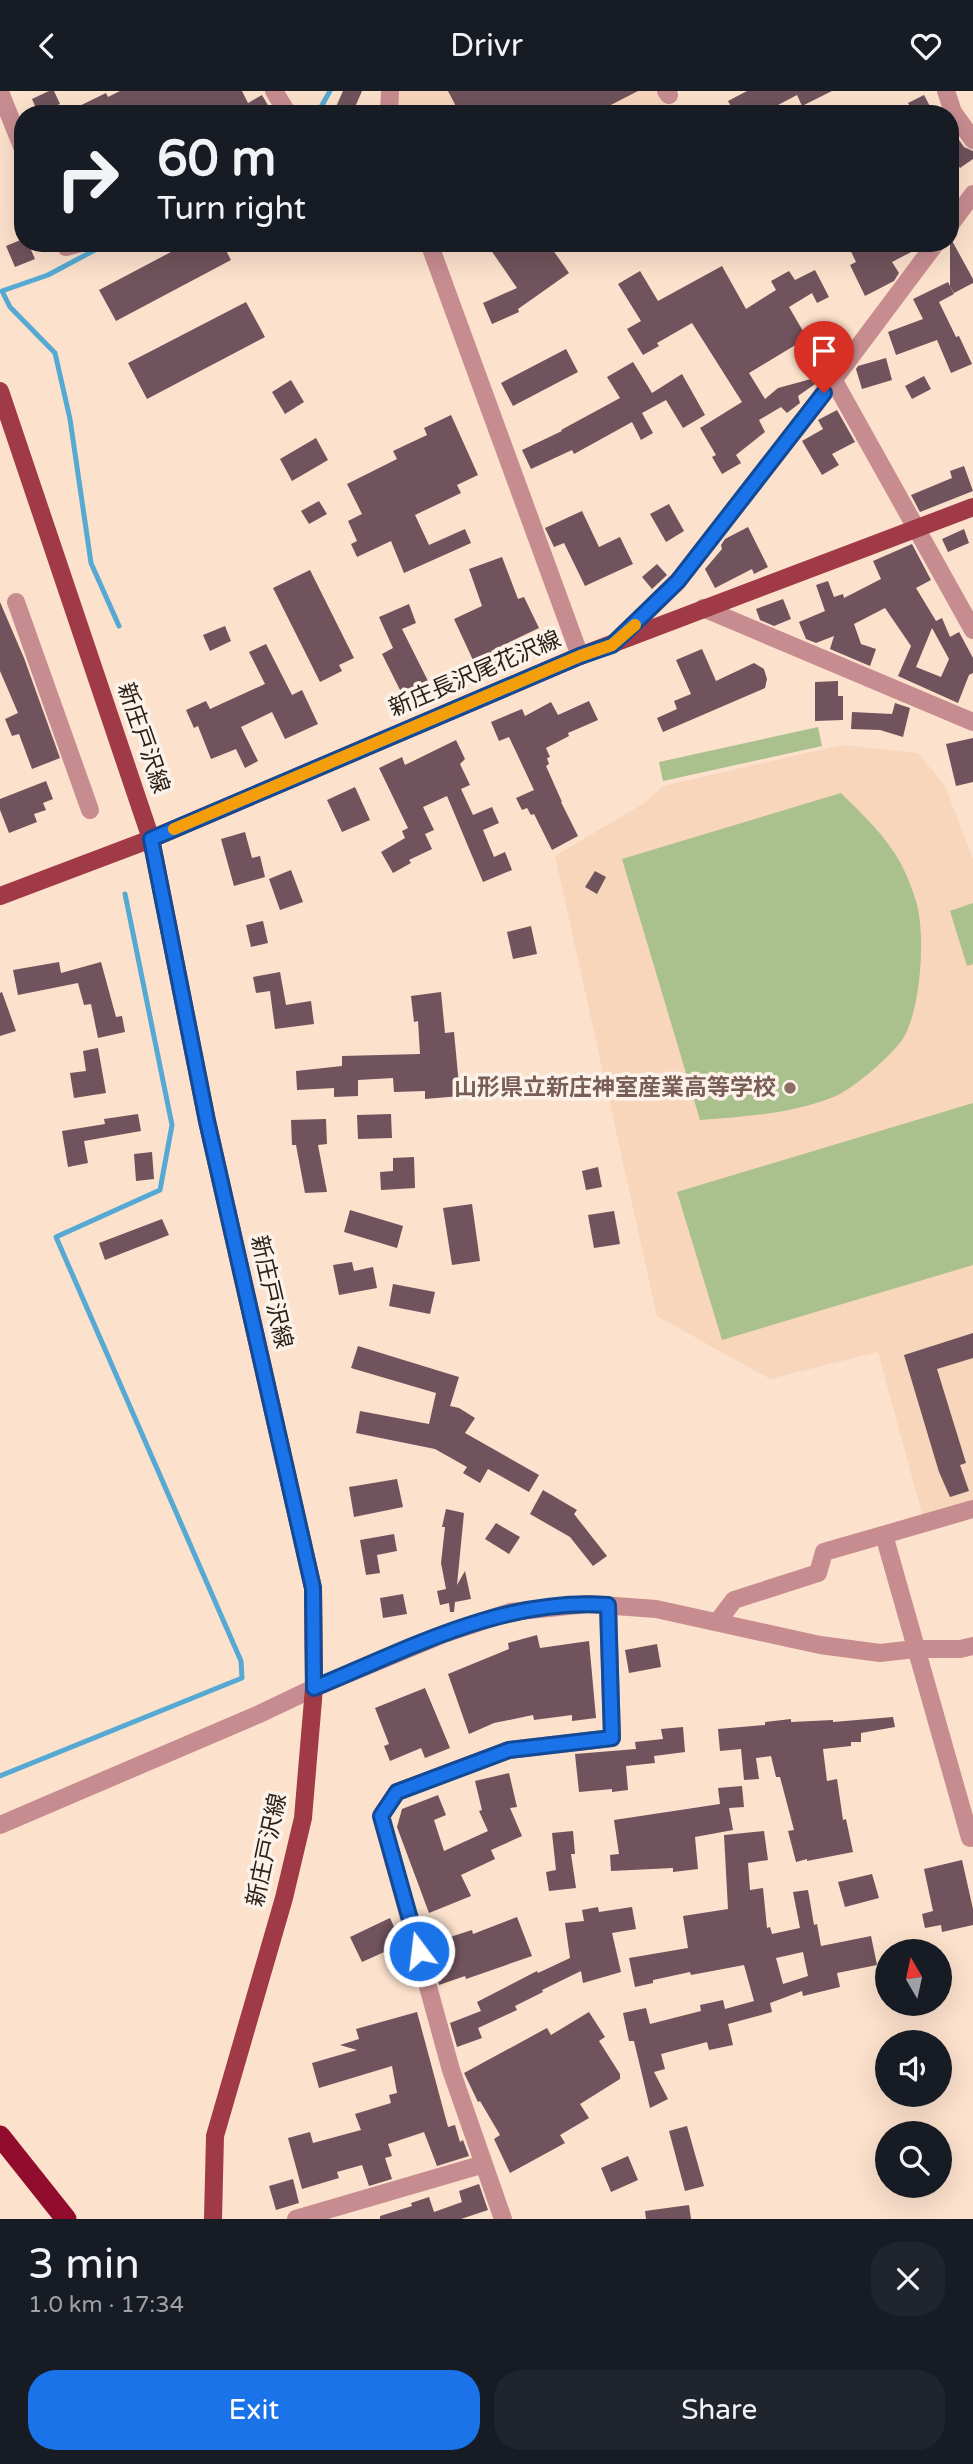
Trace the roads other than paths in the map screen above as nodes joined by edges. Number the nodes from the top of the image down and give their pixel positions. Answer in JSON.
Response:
{"nodes":[{"id":1,"x":0,"y":92,"type":"edge"},
{"id":2,"x":959,"y":120,"type":"edge"},
{"id":3,"x":14,"y":127,"type":"edge"},
{"id":4,"x":973,"y":140,"type":"edge"},
{"id":5,"x":973,"y":194,"type":"edge"},
{"id":6,"x":959,"y":213,"type":"edge"},
{"id":7,"x":432,"y":252,"type":"edge"},
{"id":8,"x":929,"y":252,"type":"edge"},
{"id":9,"x":834,"y":381,"type":"junction"},
{"id":10,"x":0,"y":391,"type":"edge"},
{"id":11,"x":973,"y":507,"type":"edge"},
{"id":12,"x":916,"y":527,"type":"junction"},
{"id":13,"x":16,"y":602,"type":"dead end"},
{"id":14,"x":703,"y":608,"type":"junction"},
{"id":15,"x":973,"y":630,"type":"edge"},
{"id":16,"x":612,"y":645,"type":"junction"},
{"id":17,"x":580,"y":656,"type":"junction"},
{"id":18,"x":973,"y":722,"type":"edge"},
{"id":19,"x":90,"y":810,"type":"dead end"},
{"id":20,"x":151,"y":839,"type":"junction"},
{"id":21,"x":0,"y":896,"type":"edge"},
{"id":22,"x":973,"y":1509,"type":"edge"},
{"id":23,"x":884,"y":1535,"type":"junction"},
{"id":24,"x":608,"y":1605,"type":"junction"},
{"id":25,"x":718,"y":1621,"type":"junction"},
{"id":26,"x":973,"y":1646,"type":"edge"},
{"id":27,"x":915,"y":1649,"type":"junction"},
{"id":28,"x":314,"y":1688,"type":"junction"},
{"id":29,"x":0,"y":1825,"type":"edge"},
{"id":30,"x":970,"y":1838,"type":"dead end"},
{"id":31,"x":0,"y":2136,"type":"edge"},
{"id":32,"x":484,"y":2164,"type":"junction"},
{"id":33,"x":66,"y":2219,"type":"edge"},
{"id":34,"x":213,"y":2219,"type":"edge"},
{"id":35,"x":296,"y":2219,"type":"edge"},
{"id":36,"x":503,"y":2219,"type":"edge"}],
"edges":[{"from":1,"to":3,"type":"street"},
{"from":2,"to":4,"type":"street"},
{"from":5,"to":6,"type":"street"},
{"from":7,"to":17,"type":"street"},
{"from":8,"to":9,"type":"street"},
{"from":9,"to":12,"type":"street"},
{"from":9,"to":16,"type":"street"},
{"from":10,"to":20,"type":"main road","name":"新庄戸沢線"},
{"from":11,"to":12,"type":"main road","name":"新庄長沢尾花沢線"},
{"from":12,"to":14,"type":"main road","name":"新庄長沢尾花沢線"},
{"from":12,"to":15,"type":"street"},
{"from":13,"to":19,"type":"street"},
{"from":14,"to":16,"type":"main road","name":"新庄長沢尾花沢線"},
{"from":14,"to":18,"type":"street"},
{"from":16,"to":17,"type":"main road","name":"新庄長沢尾花沢線"},
{"from":17,"to":20,"type":"main road","name":"新庄長沢尾花沢線"},
{"from":20,"to":21,"type":"main road","name":"新庄長沢尾花沢線"},
{"from":20,"to":28,"type":"main road","name":"新庄戸沢線"},
{"from":22,"to":23,"type":"street"},
{"from":23,"to":25,"type":"street"},
{"from":23,"to":27,"type":"street"},
{"from":24,"to":25,"type":"street"},
{"from":24,"to":28,"type":"street"},
{"from":24,"to":32,"type":"street"},
{"from":25,"to":27,"type":"street"},
{"from":26,"to":27,"type":"street"},
{"from":27,"to":30,"type":"street"},
{"from":28,"to":29,"type":"street"},
{"from":28,"to":34,"type":"main road","name":"新庄戸沢線"},
{"from":31,"to":33,"type":"highway"},
{"from":32,"to":35,"type":"street"},
{"from":32,"to":36,"type":"street"}]}
